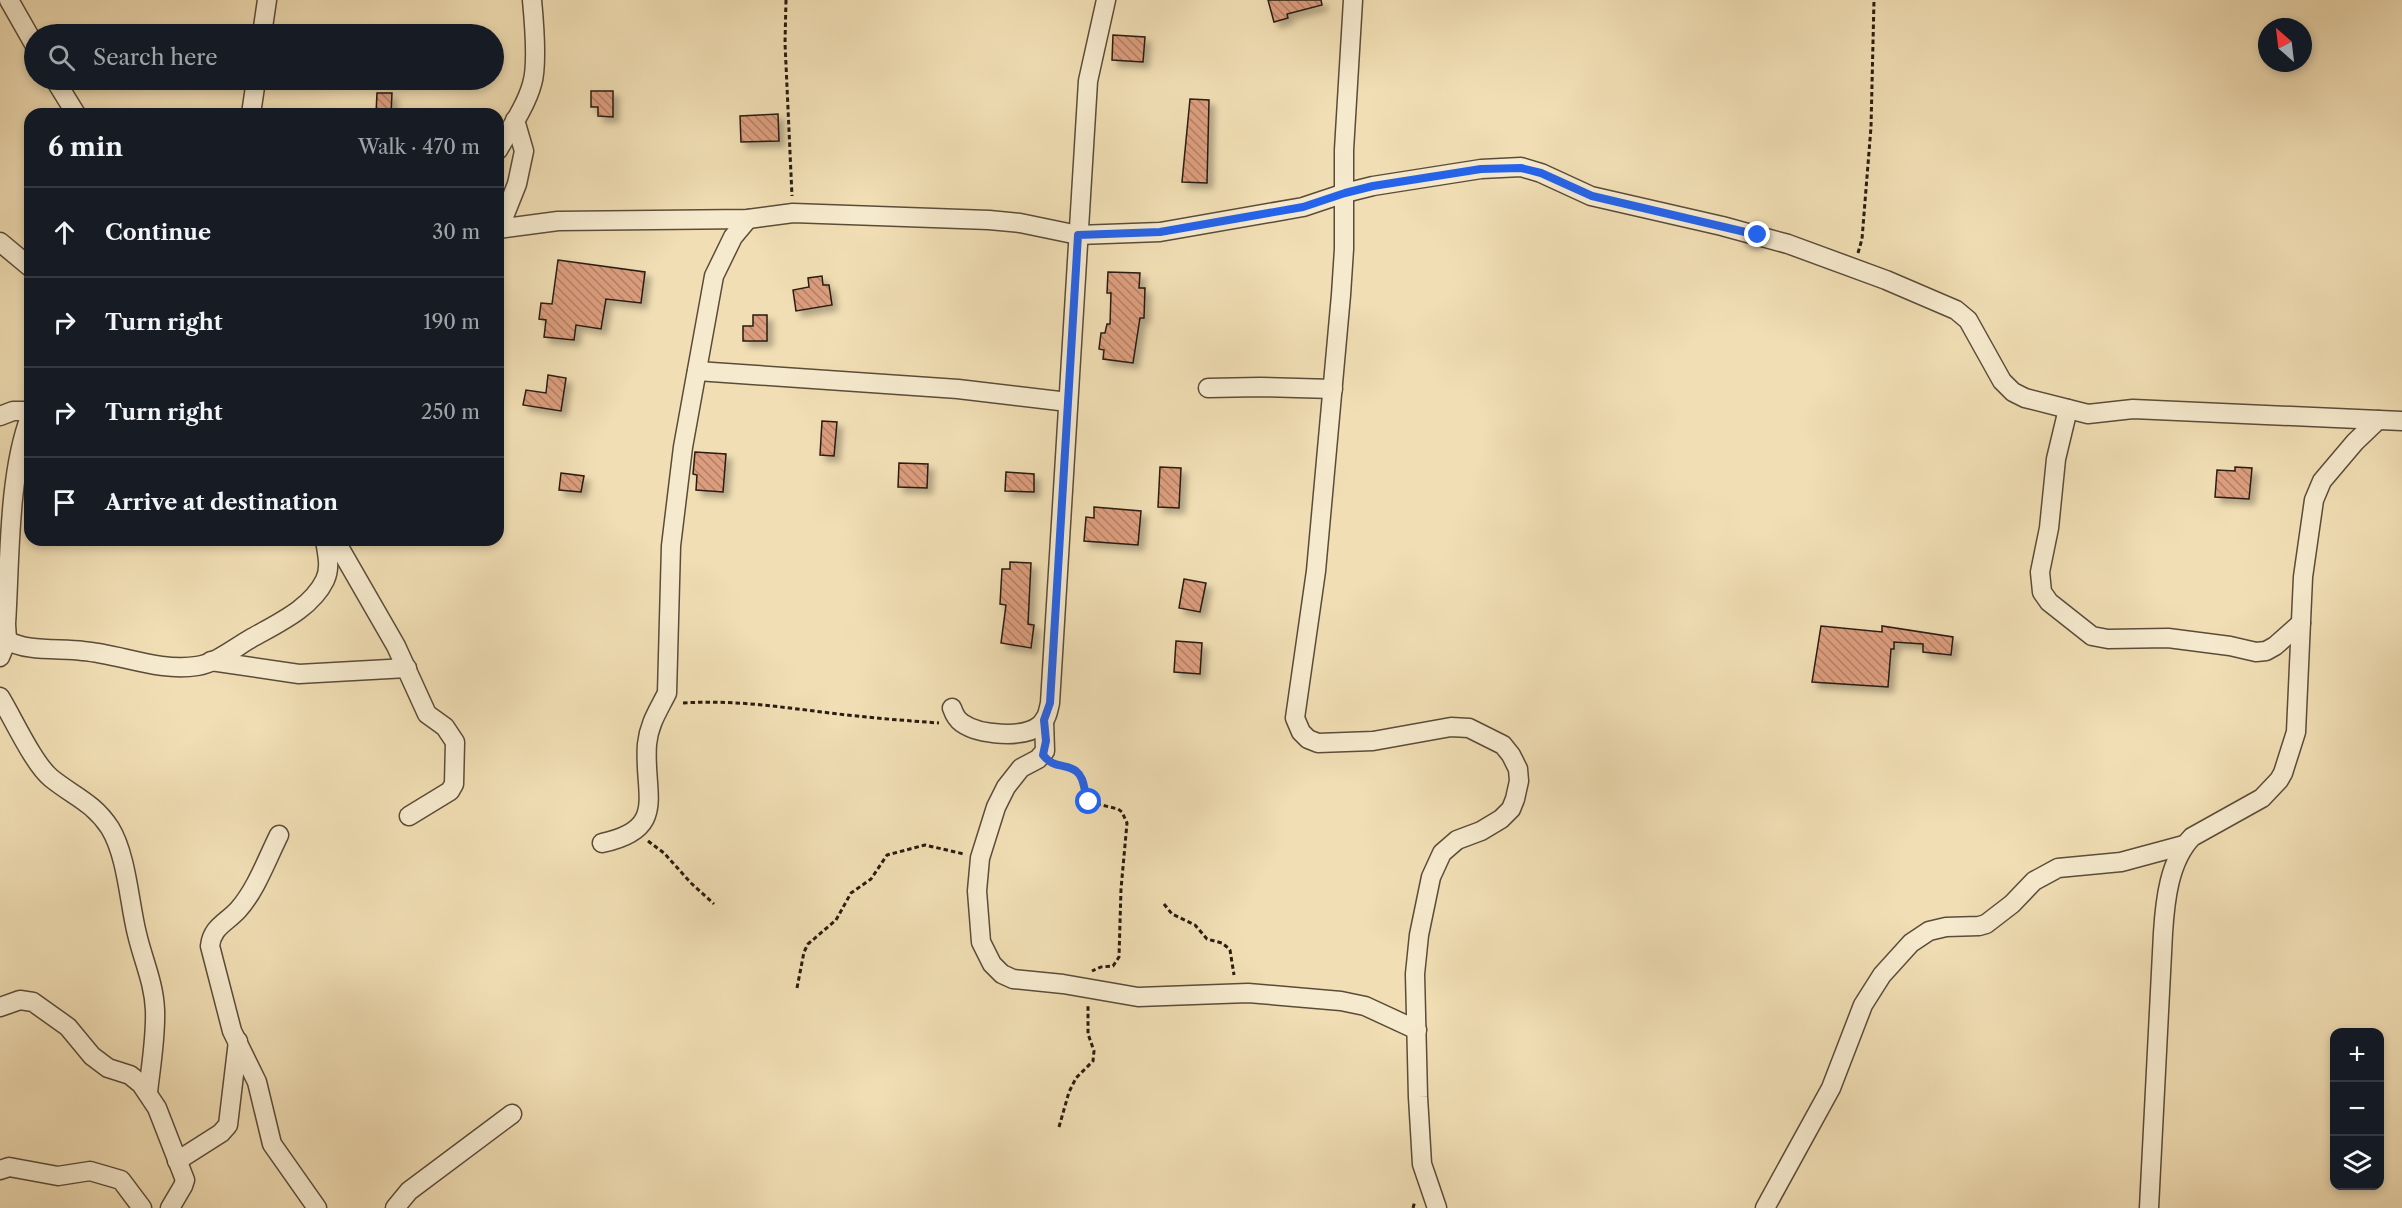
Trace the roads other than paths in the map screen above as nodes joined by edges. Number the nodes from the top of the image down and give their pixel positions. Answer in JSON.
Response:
{"nodes":[{"id":1,"x":9,"y":0,"type":"edge"},
{"id":2,"x":267,"y":0,"type":"edge"},
{"id":3,"x":532,"y":0,"type":"edge"},
{"id":4,"x":1106,"y":0,"type":"edge"},
{"id":5,"x":1353,"y":0,"type":"edge"},
{"id":6,"x":263,"y":24,"type":"edge"},
{"id":7,"x":24,"y":26,"type":"edge"},
{"id":8,"x":61,"y":90,"type":"edge"},
{"id":9,"x":254,"y":90,"type":"edge"},
{"id":10,"x":72,"y":108,"type":"edge"},
{"id":11,"x":252,"y":108,"type":"edge"},
{"id":12,"x":515,"y":120,"type":"junction"},
{"id":13,"x":504,"y":139,"type":"edge"},
{"id":14,"x":1345,"y":193,"type":"junction"},
{"id":15,"x":504,"y":215,"type":"edge"},
{"id":16,"x":748,"y":219,"type":"junction"},
{"id":17,"x":504,"y":228,"type":"edge"},
{"id":18,"x":1078,"y":235,"type":"junction"},
{"id":19,"x":0,"y":242,"type":"edge"},
{"id":20,"x":24,"y":262,"type":"edge"},
{"id":21,"x":697,"y":371,"type":"junction"},
{"id":22,"x":1208,"y":388,"type":"dead end"},
{"id":23,"x":1333,"y":389,"type":"junction"},
{"id":24,"x":1068,"y":402,"type":"junction"},
{"id":25,"x":2068,"y":409,"type":"junction"},
{"id":26,"x":24,"y":411,"type":"edge"},
{"id":27,"x":0,"y":416,"type":"edge"},
{"id":28,"x":2378,"y":420,"type":"junction"},
{"id":29,"x":2402,"y":421,"type":"edge"},
{"id":30,"x":24,"y":434,"type":"edge"},
{"id":31,"x":326,"y":546,"type":"edge"},
{"id":32,"x":338,"y":546,"type":"edge"},
{"id":33,"x":2301,"y":623,"type":"junction"},
{"id":34,"x":4,"y":649,"type":"edge"},
{"id":35,"x":211,"y":661,"type":"junction"},
{"id":36,"x":407,"y":668,"type":"junction"},
{"id":37,"x":0,"y":697,"type":"edge"},
{"id":38,"x":952,"y":708,"type":"dead end"},
{"id":39,"x":1044,"y":720,"type":"junction"},
{"id":40,"x":409,"y":816,"type":"dead end"},
{"id":41,"x":279,"y":835,"type":"dead end"},
{"id":42,"x":602,"y":843,"type":"dead end"},
{"id":43,"x":2184,"y":845,"type":"junction"},
{"id":44,"x":0,"y":1007,"type":"edge"},
{"id":45,"x":1417,"y":1030,"type":"junction"},
{"id":46,"x":238,"y":1041,"type":"junction"},
{"id":47,"x":148,"y":1092,"type":"junction"},
{"id":48,"x":512,"y":1114,"type":"dead end"},
{"id":49,"x":177,"y":1161,"type":"junction"},
{"id":50,"x":0,"y":1170,"type":"edge"},
{"id":51,"x":142,"y":1208,"type":"edge"},
{"id":52,"x":170,"y":1208,"type":"edge"},
{"id":53,"x":317,"y":1208,"type":"edge"},
{"id":54,"x":395,"y":1208,"type":"edge"},
{"id":55,"x":1437,"y":1208,"type":"edge"},
{"id":56,"x":1765,"y":1208,"type":"edge"},
{"id":57,"x":2149,"y":1208,"type":"edge"}],
"edges":[{"from":1,"to":7,"type":"street"},
{"from":2,"to":6,"type":"street"},
{"from":3,"to":12,"type":"street"},
{"from":4,"to":18,"type":"street"},
{"from":5,"to":14,"type":"street"},
{"from":8,"to":10,"type":"street"},
{"from":9,"to":11,"type":"street"},
{"from":12,"to":13,"type":"street"},
{"from":12,"to":15,"type":"street"},
{"from":14,"to":18,"type":"street"},
{"from":14,"to":23,"type":"street"},
{"from":14,"to":25,"type":"street"},
{"from":16,"to":17,"type":"street"},
{"from":16,"to":18,"type":"street"},
{"from":16,"to":21,"type":"street"},
{"from":18,"to":24,"type":"street"},
{"from":19,"to":20,"type":"street"},
{"from":21,"to":24,"type":"street"},
{"from":21,"to":42,"type":"street"},
{"from":22,"to":23,"type":"street"},
{"from":23,"to":45,"type":"street"},
{"from":24,"to":39,"type":"street"},
{"from":25,"to":28,"type":"street"},
{"from":25,"to":33,"type":"street"},
{"from":26,"to":27,"type":"street"},
{"from":28,"to":29,"type":"street"},
{"from":28,"to":33,"type":"street"},
{"from":30,"to":34,"type":"street"},
{"from":31,"to":35,"type":"street"},
{"from":32,"to":36,"type":"street"},
{"from":33,"to":43,"type":"street"},
{"from":34,"to":35,"type":"street"},
{"from":35,"to":36,"type":"street"},
{"from":36,"to":40,"type":"street"},
{"from":37,"to":47,"type":"street"},
{"from":38,"to":39,"type":"street"},
{"from":39,"to":45,"type":"street"},
{"from":41,"to":46,"type":"street"},
{"from":43,"to":56,"type":"street"},
{"from":43,"to":57,"type":"street"},
{"from":44,"to":47,"type":"street"},
{"from":45,"to":55,"type":"street"},
{"from":46,"to":49,"type":"street"},
{"from":46,"to":53,"type":"street"},
{"from":47,"to":49,"type":"street"},
{"from":48,"to":54,"type":"street"},
{"from":49,"to":52,"type":"street"},
{"from":50,"to":51,"type":"street"}]}
